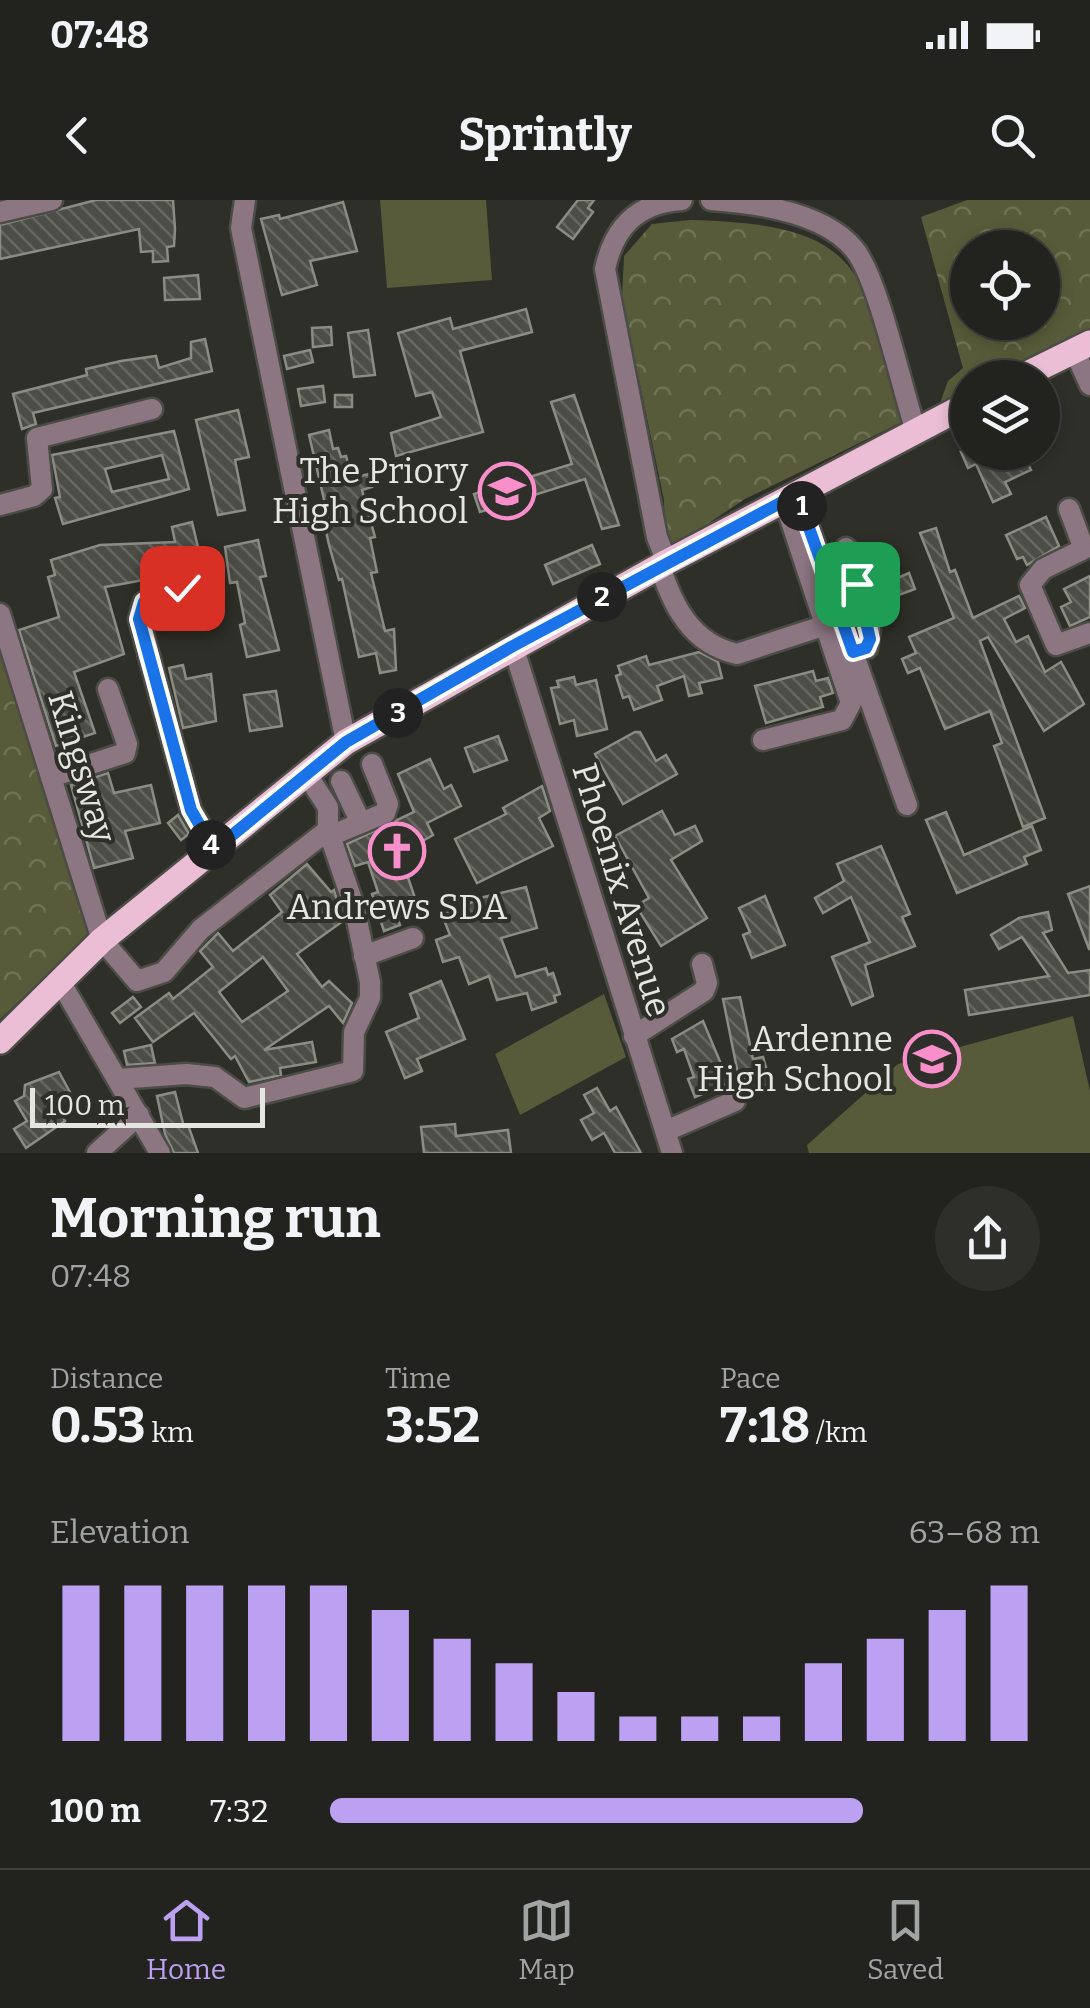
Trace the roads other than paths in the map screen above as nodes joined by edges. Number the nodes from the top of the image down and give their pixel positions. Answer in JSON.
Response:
{"nodes":[{"id":1,"x":52,"y":200,"type":"edge"},
{"id":2,"x":245,"y":200,"type":"edge"},
{"id":3,"x":682,"y":200,"type":"edge"},
{"id":4,"x":710,"y":200,"type":"edge"},
{"id":5,"x":0,"y":212,"type":"edge"},
{"id":6,"x":1082,"y":346,"type":"edge"},
{"id":7,"x":1054,"y":360,"type":"edge"},
{"id":8,"x":1090,"y":385,"type":"edge"},
{"id":9,"x":152,"y":408,"type":"dead end"},
{"id":10,"x":950,"y":413,"type":"edge"},
{"id":11,"x":916,"y":431,"type":"junction"},
{"id":12,"x":791,"y":497,"type":"junction"},
{"id":13,"x":0,"y":505,"type":"edge"},
{"id":14,"x":1069,"y":508,"type":"dead end"},
{"id":15,"x":846,"y":548,"type":"dead end"},
{"id":16,"x":664,"y":564,"type":"junction"},
{"id":17,"x":204,"y":613,"type":"dead end"},
{"id":18,"x":0,"y":614,"type":"edge"},
{"id":19,"x":826,"y":625,"type":"junction"},
{"id":20,"x":1090,"y":634,"type":"edge"},
{"id":21,"x":513,"y":646,"type":"junction"},
{"id":22,"x":853,"y":652,"type":"junction"},
{"id":23,"x":108,"y":690,"type":"dead end"},
{"id":24,"x":763,"y":740,"type":"dead end"},
{"id":25,"x":346,"y":742,"type":"junction"},
{"id":26,"x":372,"y":764,"type":"dead end"},
{"id":27,"x":306,"y":775,"type":"junction"},
{"id":28,"x":51,"y":777,"type":"junction"},
{"id":29,"x":341,"y":781,"type":"dead end"},
{"id":30,"x":907,"y":805,"type":"dead end"},
{"id":31,"x":361,"y":824,"type":"junction"},
{"id":32,"x":329,"y":833,"type":"junction"},
{"id":33,"x":214,"y":850,"type":"junction"},
{"id":34,"x":412,"y":938,"type":"dead end"},
{"id":35,"x":102,"y":940,"type":"junction"},
{"id":36,"x":364,"y":956,"type":"junction"},
{"id":37,"x":702,"y":964,"type":"dead end"},
{"id":38,"x":61,"y":983,"type":"junction"},
{"id":39,"x":634,"y":1036,"type":"junction"},
{"id":40,"x":0,"y":1041,"type":"edge"},
{"id":41,"x":118,"y":1079,"type":"junction"},
{"id":42,"x":735,"y":1102,"type":"dead end"},
{"id":43,"x":139,"y":1116,"type":"junction"},
{"id":44,"x":666,"y":1131,"type":"junction"},
{"id":45,"x":98,"y":1153,"type":"edge"},
{"id":46,"x":160,"y":1153,"type":"edge"},
{"id":47,"x":672,"y":1153,"type":"edge"}],
"edges":[{"from":1,"to":5,"type":"street"},
{"from":2,"to":25,"type":"street"},
{"from":3,"to":16,"type":"street"},
{"from":4,"to":11,"type":"street"},
{"from":6,"to":7,"type":"main road"},
{"from":6,"to":8,"type":"street"},
{"from":9,"to":13,"type":"street"},
{"from":10,"to":11,"type":"main road"},
{"from":11,"to":12,"type":"main road"},
{"from":12,"to":16,"type":"main road"},
{"from":12,"to":19,"type":"street"},
{"from":12,"to":22,"type":"street"},
{"from":14,"to":20,"type":"street"},
{"from":15,"to":22,"type":"street"},
{"from":16,"to":19,"type":"street"},
{"from":16,"to":21,"type":"main road"},
{"from":17,"to":33,"type":"street"},
{"from":18,"to":28,"type":"street","name":"Kingsway"},
{"from":19,"to":24,"type":"street"},
{"from":21,"to":25,"type":"main road"},
{"from":21,"to":39,"type":"street","name":"Phoenix Avenue"},
{"from":22,"to":30,"type":"street"},
{"from":23,"to":28,"type":"street"},
{"from":25,"to":27,"type":"main road"},
{"from":26,"to":31,"type":"street"},
{"from":27,"to":32,"type":"street"},
{"from":27,"to":33,"type":"main road"},
{"from":28,"to":35,"type":"street","name":"Kingsway"},
{"from":29,"to":31,"type":"street"},
{"from":31,"to":32,"type":"street"},
{"from":32,"to":35,"type":"street"},
{"from":32,"to":36,"type":"street"},
{"from":33,"to":35,"type":"main road"},
{"from":34,"to":36,"type":"street"},
{"from":35,"to":38,"type":"main road"},
{"from":36,"to":41,"type":"street"},
{"from":37,"to":39,"type":"street"},
{"from":38,"to":40,"type":"main road"},
{"from":38,"to":41,"type":"street"},
{"from":39,"to":44,"type":"street","name":"Phoenix Avenue"},
{"from":41,"to":43,"type":"street"},
{"from":42,"to":44,"type":"street"},
{"from":43,"to":45,"type":"street"},
{"from":43,"to":46,"type":"street"},
{"from":44,"to":47,"type":"street","name":"Phoenix Avenue"}]}
